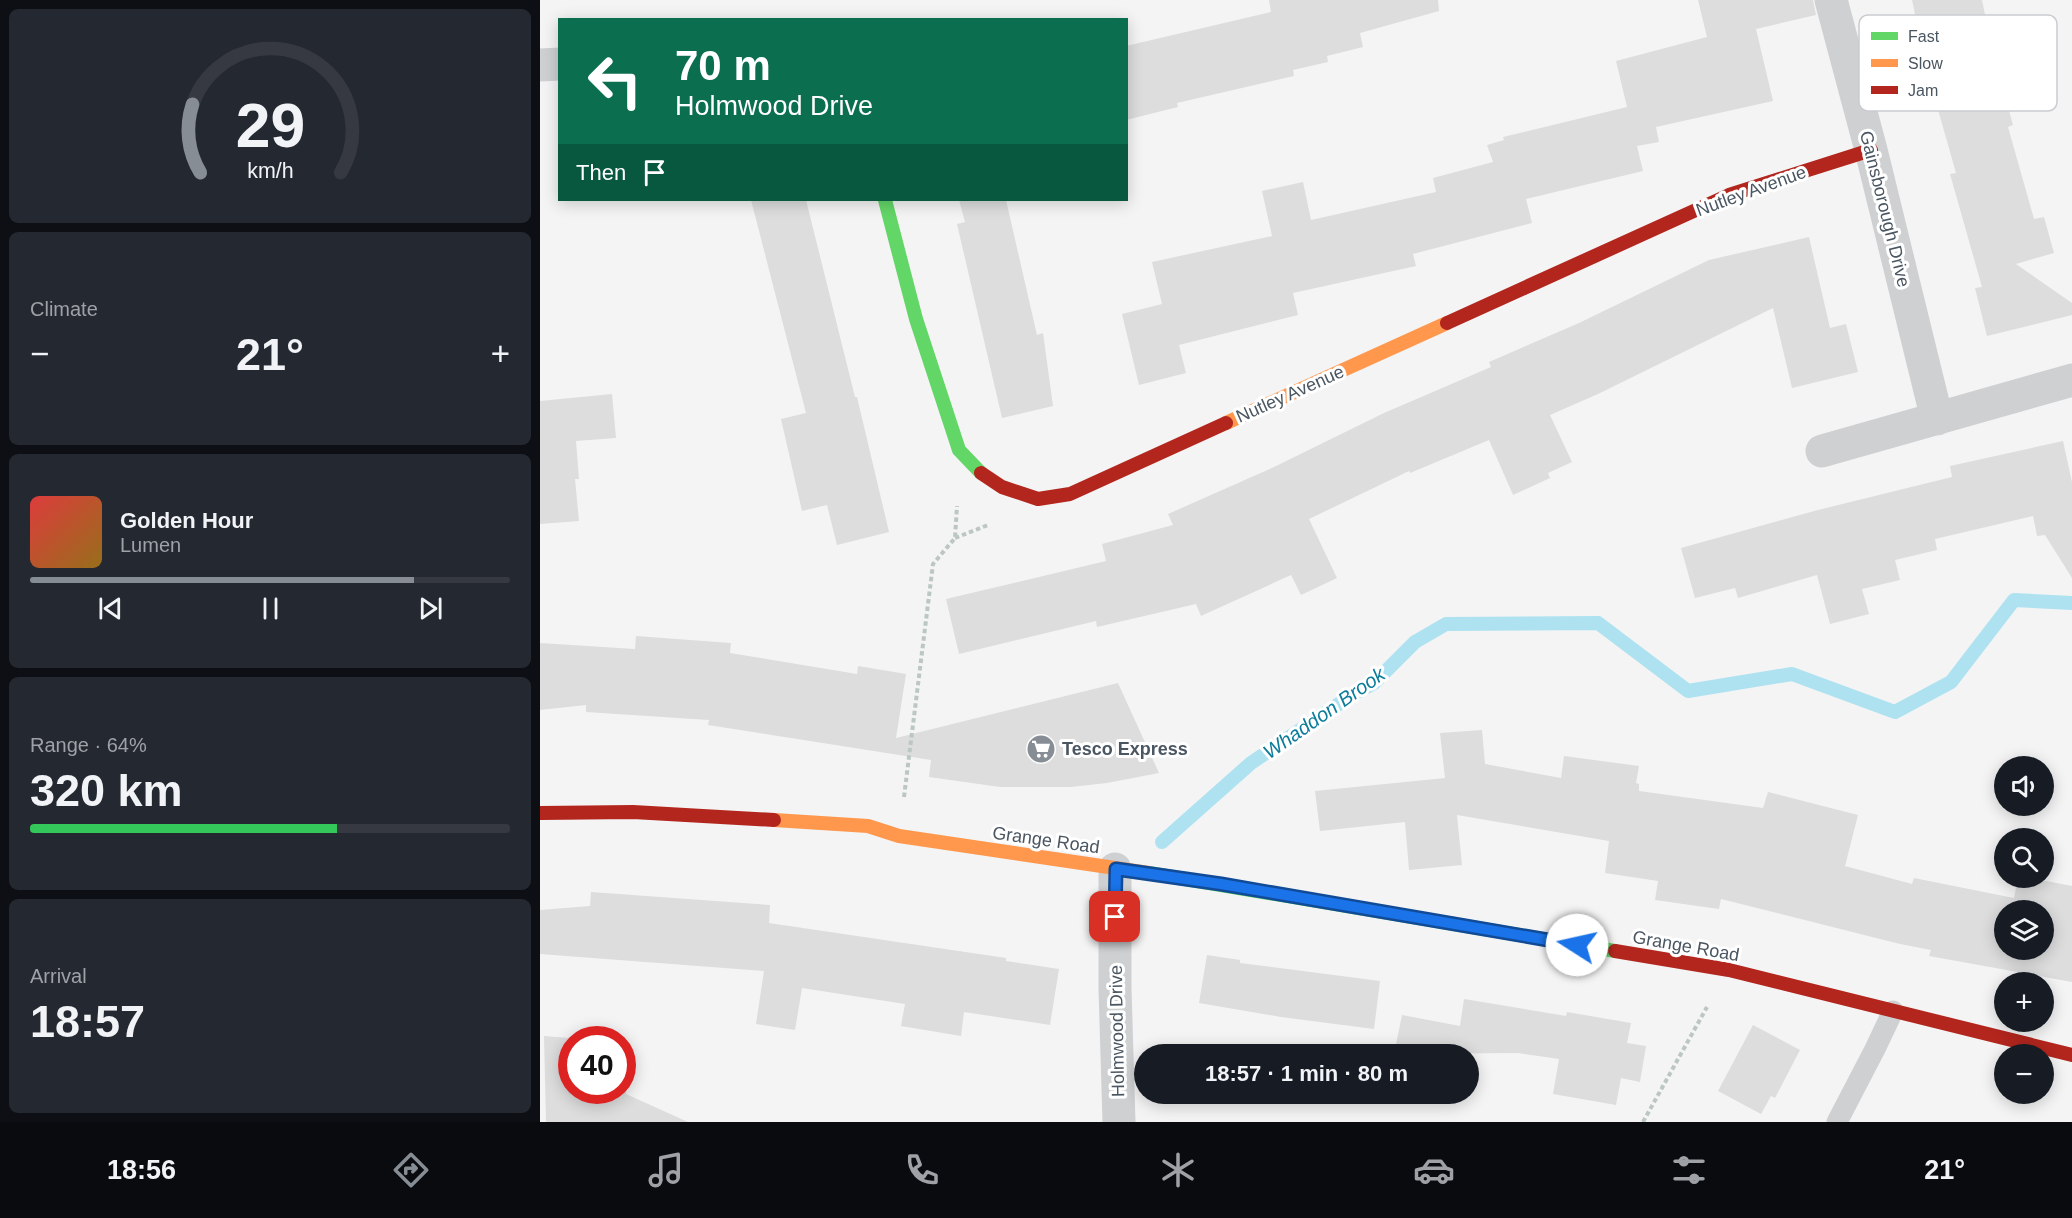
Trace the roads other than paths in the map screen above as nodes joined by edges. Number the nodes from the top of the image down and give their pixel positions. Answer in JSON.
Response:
{"nodes":[{"id":1,"x":1831,"y":0,"type":"edge"},
{"id":2,"x":558,"y":64,"type":"edge"},
{"id":3,"x":540,"y":65,"type":"edge"},
{"id":4,"x":1859,"y":105,"type":"edge"},
{"id":5,"x":1861,"y":111,"type":"edge"},
{"id":6,"x":1871,"y":150,"type":"junction"},
{"id":7,"x":885,"y":201,"type":"edge"},
{"id":8,"x":2072,"y":380,"type":"edge"},
{"id":9,"x":1937,"y":419,"type":"junction"},
{"id":10,"x":1822,"y":451,"type":"dead end"},
{"id":11,"x":540,"y":813,"type":"edge"},
{"id":12,"x":1116,"y":869,"type":"junction"},
{"id":13,"x":1893,"y":1011,"type":"junction"},
{"id":14,"x":2072,"y":1055,"type":"edge"},
{"id":15,"x":1119,"y":1122,"type":"edge"},
{"id":16,"x":1837,"y":1122,"type":"edge"}],
"edges":[{"from":1,"to":4,"type":"street","name":"Gainsborough Drive"},
{"from":2,"to":3,"type":"street"},
{"from":5,"to":6,"type":"street","name":"Gainsborough Drive"},
{"from":6,"to":7,"type":"street","name":"Nutley Avenue"},
{"from":6,"to":9,"type":"street","name":"Gainsborough Drive"},
{"from":8,"to":9,"type":"street"},
{"from":9,"to":10,"type":"street"},
{"from":11,"to":12,"type":"street","name":"Grange Road"},
{"from":12,"to":13,"type":"street","name":"Grange Road"},
{"from":12,"to":15,"type":"street","name":"Holmwood Drive"},
{"from":13,"to":14,"type":"street","name":"Grange Road"},
{"from":13,"to":16,"type":"lane"}]}
